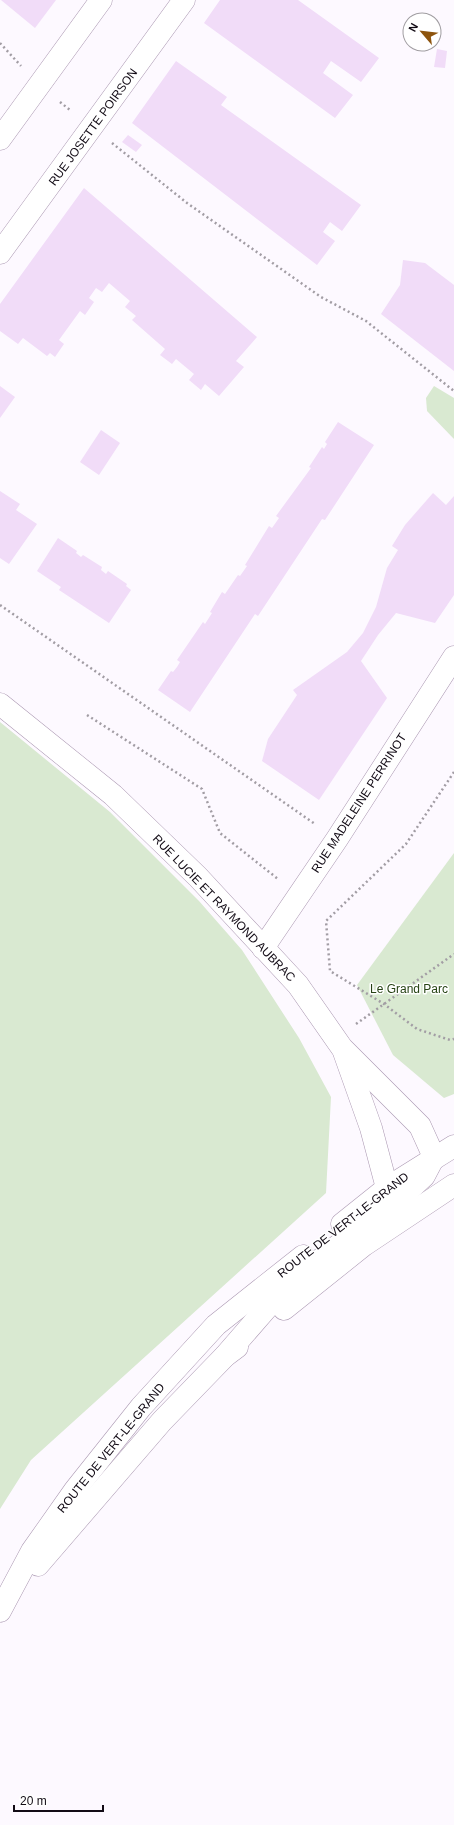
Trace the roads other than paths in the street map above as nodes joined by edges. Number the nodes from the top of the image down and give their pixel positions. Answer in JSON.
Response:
{"nodes":[{"id":1,"x":100,"y":0,"type":"edge"},
{"id":2,"x":184,"y":0,"type":"edge"},
{"id":3,"x":0,"y":139,"type":"edge"},
{"id":4,"x":0,"y":253,"type":"edge"},
{"id":5,"x":454,"y":657,"type":"edge"},
{"id":6,"x":0,"y":704,"type":"edge"},
{"id":7,"x":264,"y":948,"type":"junction"},
{"id":8,"x":338,"y":1043,"type":"junction"},
{"id":9,"x":454,"y":1146,"type":"edge"},
{"id":10,"x":434,"y":1157,"type":"junction"},
{"id":11,"x":454,"y":1185,"type":"edge"},
{"id":12,"x":392,"y":1195,"type":"junction"},
{"id":13,"x":417,"y":1209,"type":"junction"},
{"id":14,"x":225,"y":1356,"type":"junction"},
{"id":15,"x":0,"y":1612,"type":"edge"}],
"edges":[{"from":1,"to":3,"type":"street"},
{"from":2,"to":4,"type":"street","name":"RUE JOSETTE POIRSON"},
{"from":5,"to":7,"type":"street","name":"RUE MADELEINE PERRINOT"},
{"from":6,"to":7,"type":"street","name":"RUE LUCIE ET RAYMOND AUBRAC"},
{"from":7,"to":8,"type":"street","name":"RUE LUCIE ET RAYMOND AUBRAC"},
{"from":8,"to":10,"type":"street","name":"RUE LUCIE ET RAYMOND AUBRAC"},
{"from":8,"to":12,"type":"street","name":"RUE LUCIE ET RAYMOND AUBRAC"},
{"from":9,"to":10,"type":"street","name":"ROUTE DE VERT-LE-GRAND"},
{"from":10,"to":12,"type":"street","name":"ROUTE DE VERT-LE-GRAND"},
{"from":11,"to":13,"type":"street","name":"ROUTE DE VERT-LE-GRAND"},
{"from":12,"to":13,"type":"street"},
{"from":12,"to":14,"type":"street","name":"ROUTE DE VERT-LE-GRAND"},
{"from":12,"to":15,"type":"street","name":"ROUTE DE VERT-LE-GRAND"},
{"from":13,"to":14,"type":"street","name":"ROUTE DE VERT-LE-GRAND"},
{"from":14,"to":15,"type":"street","name":"ROUTE DE VERT-LE-GRAND"}]}
